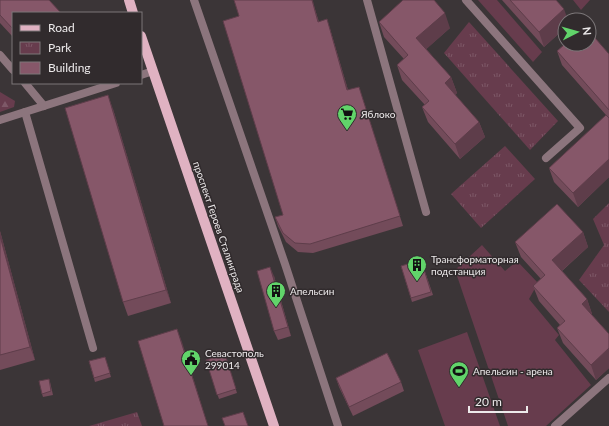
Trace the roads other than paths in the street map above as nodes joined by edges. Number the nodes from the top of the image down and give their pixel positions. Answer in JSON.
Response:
{"nodes":[{"id":1,"x":129,"y":0,"type":"edge"},
{"id":2,"x":194,"y":0,"type":"edge"},
{"id":3,"x":368,"y":0,"type":"edge"},
{"id":4,"x":466,"y":0,"type":"edge"},
{"id":5,"x":133,"y":12,"type":"edge"},
{"id":6,"x":142,"y":39,"type":"edge"},
{"id":7,"x":0,"y":55,"type":"edge"},
{"id":8,"x":12,"y":69,"type":"edge"},
{"id":9,"x":153,"y":71,"type":"junction"},
{"id":10,"x":142,"y":75,"type":"edge"},
{"id":11,"x":25,"y":84,"type":"edge"},
{"id":12,"x":113,"y":84,"type":"edge"},
{"id":13,"x":44,"y":106,"type":"junction"},
{"id":14,"x":25,"y":112,"type":"junction"},
{"id":15,"x":0,"y":120,"type":"edge"},
{"id":16,"x":546,"y":158,"type":"dead end"},
{"id":17,"x":426,"y":212,"type":"dead end"},
{"id":18,"x":93,"y":348,"type":"dead end"},
{"id":19,"x":609,"y":378,"type":"edge"},
{"id":20,"x":274,"y":426,"type":"edge"},
{"id":21,"x":338,"y":426,"type":"edge"},
{"id":22,"x":555,"y":426,"type":"edge"}],
"edges":[{"from":1,"to":5,"type":"main road"},
{"from":2,"to":21,"type":"street"},
{"from":3,"to":17,"type":"street"},
{"from":4,"to":16,"type":"street"},
{"from":6,"to":9,"type":"main road","name":"проспект Героев Сталинграда"},
{"from":7,"to":8,"type":"street"},
{"from":9,"to":10,"type":"street"},
{"from":9,"to":20,"type":"main road","name":"проспект Героев Сталинграда"},
{"from":11,"to":13,"type":"street"},
{"from":12,"to":13,"type":"street"},
{"from":13,"to":14,"type":"street"},
{"from":14,"to":15,"type":"street"},
{"from":14,"to":18,"type":"street"},
{"from":19,"to":22,"type":"street"}]}
